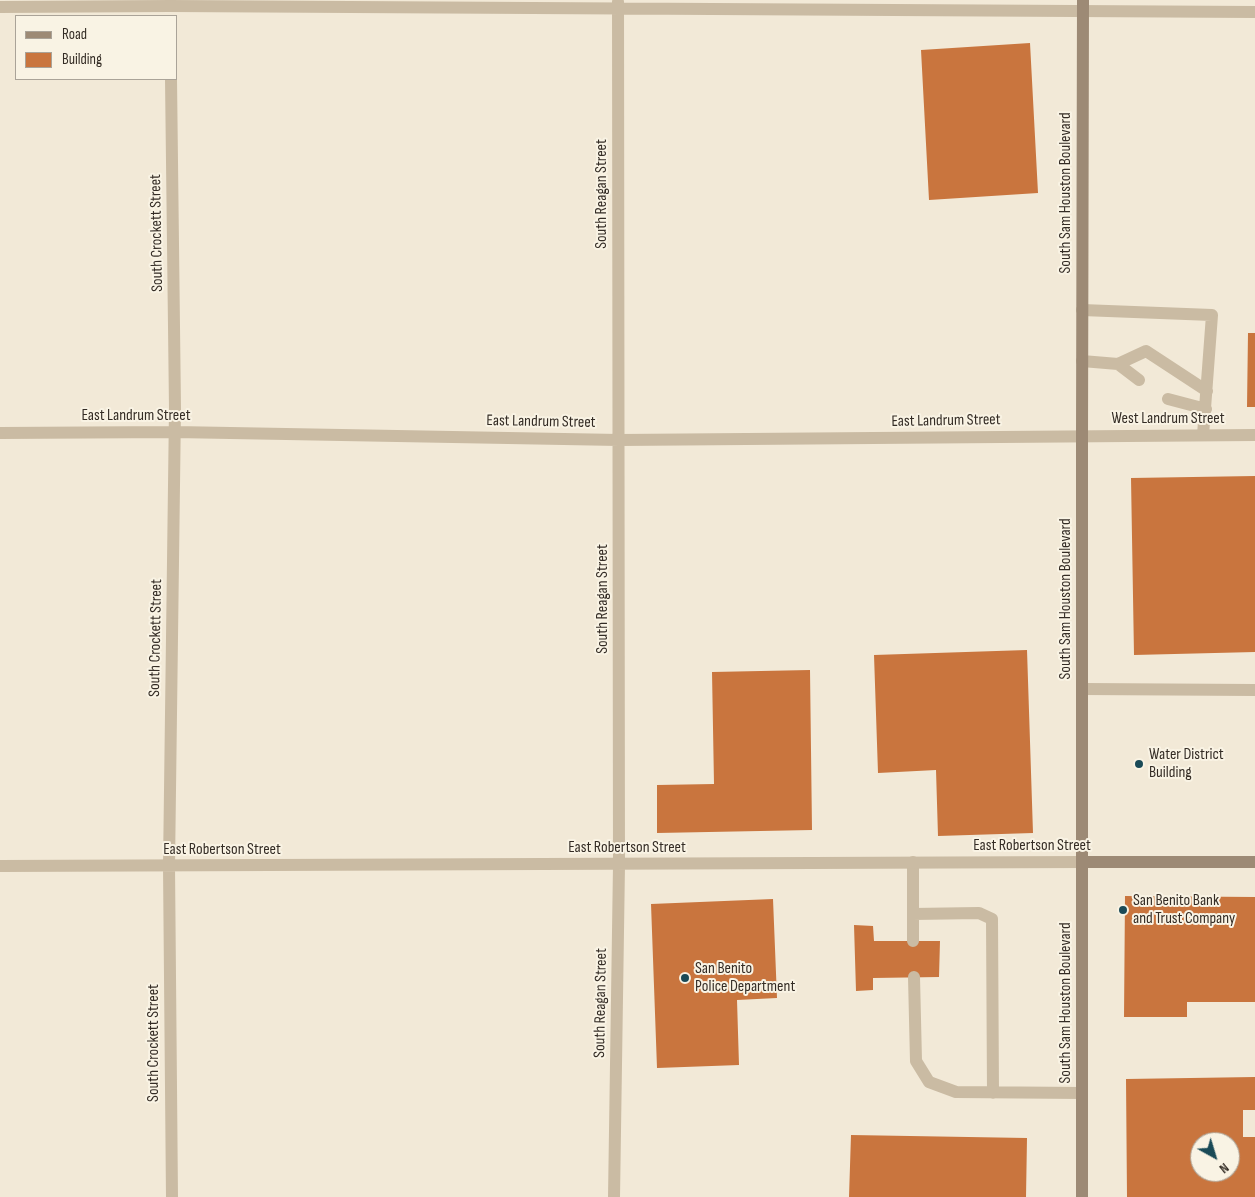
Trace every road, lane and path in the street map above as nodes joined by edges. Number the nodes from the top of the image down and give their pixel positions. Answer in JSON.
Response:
{"nodes":[{"id":1,"x":618,"y":4,"type":"edge"},
{"id":2,"x":1083,"y":6,"type":"edge"},
{"id":3,"x":0,"y":7,"type":"edge"},
{"id":4,"x":170,"y":7,"type":"edge"},
{"id":5,"x":1255,"y":12,"type":"edge"},
{"id":6,"x":171,"y":80,"type":"edge"},
{"id":7,"x":1082,"y":310,"type":"junction"},
{"id":8,"x":1082,"y":360,"type":"junction"},
{"id":9,"x":1118,"y":364,"type":"junction"},
{"id":10,"x":1138,"y":380,"type":"dead end"},
{"id":11,"x":1207,"y":391,"type":"junction"},
{"id":12,"x":1168,"y":399,"type":"dead end"},
{"id":13,"x":1206,"y":409,"type":"junction"},
{"id":14,"x":175,"y":432,"type":"junction"},
{"id":15,"x":0,"y":433,"type":"edge"},
{"id":16,"x":1203,"y":435,"type":"junction"},
{"id":17,"x":1255,"y":435,"type":"edge"},
{"id":18,"x":1082,"y":436,"type":"junction"},
{"id":19,"x":619,"y":440,"type":"junction"},
{"id":20,"x":1083,"y":690,"type":"junction"},
{"id":21,"x":1255,"y":690,"type":"edge"},
{"id":22,"x":913,"y":862,"type":"junction"},
{"id":23,"x":1083,"y":862,"type":"junction"},
{"id":24,"x":1255,"y":862,"type":"edge"},
{"id":25,"x":619,"y":864,"type":"junction"},
{"id":26,"x":0,"y":866,"type":"edge"},
{"id":27,"x":169,"y":866,"type":"junction"},
{"id":28,"x":913,"y":914,"type":"junction"},
{"id":29,"x":913,"y":941,"type":"dead end"},
{"id":30,"x":914,"y":977,"type":"dead end"},
{"id":31,"x":993,"y":1093,"type":"junction"},
{"id":32,"x":1082,"y":1093,"type":"junction"},
{"id":33,"x":172,"y":1197,"type":"edge"},
{"id":34,"x":614,"y":1197,"type":"edge"},
{"id":35,"x":1082,"y":1197,"type":"edge"}],
"edges":[{"from":1,"to":2,"type":"street"},
{"from":1,"to":4,"type":"street"},
{"from":1,"to":19,"type":"street","name":"South Reagan Street"},
{"from":2,"to":5,"type":"street"},
{"from":2,"to":7,"type":"main road","name":"South Sam Houston Boulevard"},
{"from":3,"to":4,"type":"street"},
{"from":6,"to":14,"type":"street","name":"South Crockett Street"},
{"from":7,"to":8,"type":"main road","name":"South Sam Houston Boulevard"},
{"from":7,"to":11,"type":"street"},
{"from":8,"to":9,"type":"street"},
{"from":8,"to":18,"type":"main road","name":"South Sam Houston Boulevard"},
{"from":9,"to":10,"type":"street"},
{"from":9,"to":11,"type":"street"},
{"from":11,"to":13,"type":"street"},
{"from":12,"to":13,"type":"street"},
{"from":13,"to":16,"type":"street"},
{"from":14,"to":15,"type":"street","name":"East Landrum Street"},
{"from":14,"to":19,"type":"street","name":"East Landrum Street"},
{"from":14,"to":27,"type":"street","name":"South Crockett Street"},
{"from":16,"to":17,"type":"street","name":"West Landrum Street"},
{"from":16,"to":18,"type":"street","name":"West Landrum Street"},
{"from":18,"to":19,"type":"street","name":"East Landrum Street"},
{"from":18,"to":20,"type":"main road","name":"South Sam Houston Boulevard"},
{"from":19,"to":25,"type":"street","name":"South Reagan Street"},
{"from":20,"to":21,"type":"street"},
{"from":20,"to":23,"type":"main road","name":"South Sam Houston Boulevard"},
{"from":22,"to":23,"type":"street","name":"East Robertson Street"},
{"from":22,"to":25,"type":"street","name":"East Robertson Street"},
{"from":22,"to":28,"type":"street"},
{"from":23,"to":24,"type":"main road","name":"East Robertson Street"},
{"from":23,"to":32,"type":"main road","name":"South Sam Houston Boulevard"},
{"from":25,"to":27,"type":"street","name":"East Robertson Street"},
{"from":25,"to":34,"type":"street","name":"South Reagan Street"},
{"from":26,"to":27,"type":"street","name":"East Robertson Street"},
{"from":27,"to":33,"type":"street","name":"South Crockett Street"},
{"from":28,"to":29,"type":"street"},
{"from":28,"to":31,"type":"street"},
{"from":30,"to":31,"type":"street"},
{"from":31,"to":32,"type":"street"},
{"from":32,"to":35,"type":"main road","name":"South Sam Houston Boulevard"}]}
